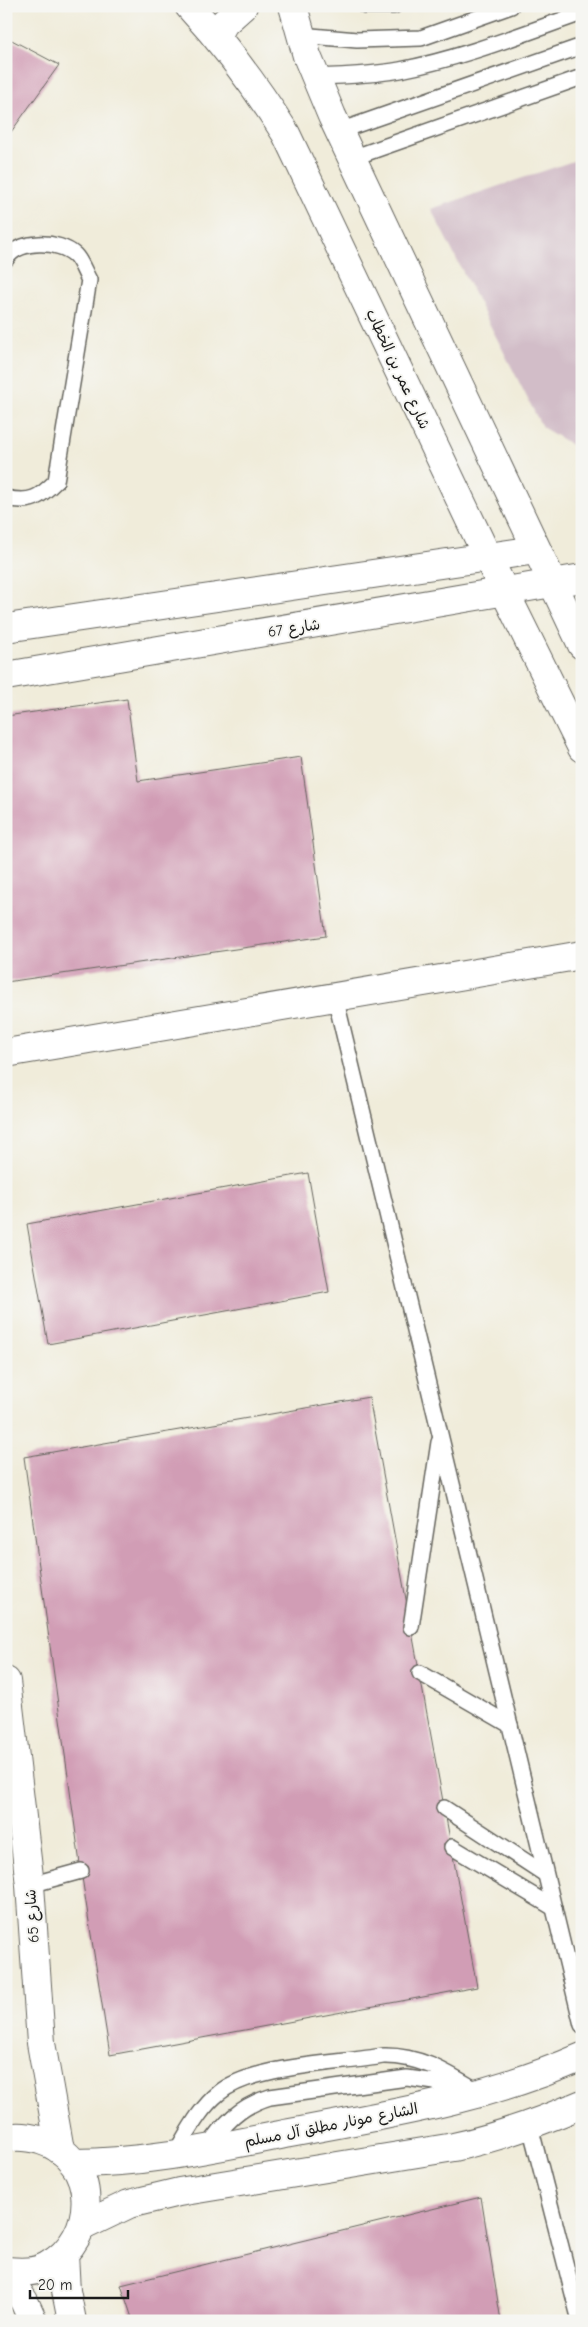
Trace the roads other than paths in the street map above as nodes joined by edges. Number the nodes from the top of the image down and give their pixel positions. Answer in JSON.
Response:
{"nodes":[{"id":1,"x":190,"y":6,"type":"edge"},
{"id":2,"x":243,"y":6,"type":"edge"},
{"id":3,"x":293,"y":6,"type":"edge"},
{"id":4,"x":365,"y":6,"type":"edge"},
{"id":5,"x":394,"y":6,"type":"edge"},
{"id":6,"x":511,"y":6,"type":"edge"},
{"id":7,"x":582,"y":13,"type":"edge"},
{"id":8,"x":300,"y":35,"type":"junction"},
{"id":9,"x":217,"y":36,"type":"junction"},
{"id":10,"x":582,"y":46,"type":"edge"},
{"id":11,"x":316,"y":77,"type":"junction"},
{"id":12,"x":582,"y":77,"type":"edge"},
{"id":13,"x":339,"y":131,"type":"junction"},
{"id":14,"x":352,"y":158,"type":"junction"},
{"id":15,"x":6,"y":259,"type":"edge"},
{"id":16,"x":6,"y":498,"type":"edge"},
{"id":17,"x":536,"y":550,"type":"junction"},
{"id":18,"x":487,"y":556,"type":"junction"},
{"id":19,"x":582,"y":578,"type":"edge"},
{"id":20,"x":552,"y":585,"type":"junction"},
{"id":21,"x":505,"y":593,"type":"junction"},
{"id":22,"x":6,"y":628,"type":"edge"},
{"id":23,"x":582,"y":645,"type":"edge"},
{"id":24,"x":6,"y":676,"type":"edge"},
{"id":25,"x":582,"y":748,"type":"edge"},
{"id":26,"x":582,"y":955,"type":"edge"},
{"id":27,"x":335,"y":997,"type":"junction"},
{"id":28,"x":6,"y":1053,"type":"edge"},
{"id":29,"x":440,"y":1433,"type":"junction"},
{"id":30,"x":411,"y":1627,"type":"dead end"},
{"id":31,"x":420,"y":1673,"type":"dead end"},
{"id":32,"x":6,"y":1680,"type":"edge"},
{"id":33,"x":510,"y":1725,"type":"junction"},
{"id":34,"x":444,"y":1808,"type":"dead end"},
{"id":35,"x":452,"y":1847,"type":"dead end"},
{"id":36,"x":80,"y":1871,"type":"dead end"},
{"id":37,"x":545,"y":1874,"type":"junction"},
{"id":38,"x":30,"y":1885,"type":"junction"},
{"id":39,"x":554,"y":1908,"type":"junction"},
{"id":40,"x":582,"y":2025,"type":"edge"},
{"id":41,"x":582,"y":2057,"type":"edge"},
{"id":42,"x":474,"y":2096,"type":"junction"},
{"id":43,"x":582,"y":2104,"type":"edge"},
{"id":44,"x":530,"y":2126,"type":"junction"},
{"id":45,"x":6,"y":2138,"type":"edge"},
{"id":46,"x":207,"y":2149,"type":"junction"},
{"id":47,"x":174,"y":2155,"type":"junction"},
{"id":48,"x":66,"y":2156,"type":"junction"},
{"id":49,"x":83,"y":2226,"type":"junction"},
{"id":50,"x":64,"y":2254,"type":"junction"},
{"id":51,"x":6,"y":2273,"type":"edge"},
{"id":52,"x":33,"y":2321,"type":"edge"},
{"id":53,"x":72,"y":2321,"type":"edge"},
{"id":54,"x":580,"y":2321,"type":"edge"}],
"edges":[{"from":1,"to":9,"type":"street","name":"شارع عمر بن الخطاب"},
{"from":2,"to":9,"type":"street"},
{"from":3,"to":8,"type":"street"},
{"from":4,"to":5,"type":"lane"},
{"from":6,"to":8,"type":"lane"},
{"from":7,"to":11,"type":"lane"},
{"from":8,"to":11,"type":"street"},
{"from":9,"to":18,"type":"street","name":"شارع عمر بن الخطاب"},
{"from":10,"to":13,"type":"lane"},
{"from":11,"to":13,"type":"street"},
{"from":12,"to":14,"type":"lane"},
{"from":13,"to":14,"type":"street"},
{"from":14,"to":17,"type":"street"},
{"from":15,"to":16,"type":"lane"},
{"from":17,"to":18,"type":"street"},
{"from":17,"to":20,"type":"street"},
{"from":18,"to":21,"type":"street","name":"شارع عمر بن الخطاب"},
{"from":18,"to":22,"type":"street"},
{"from":19,"to":20,"type":"street","name":"شارع 67"},
{"from":20,"to":21,"type":"street","name":"شارع 67"},
{"from":20,"to":23,"type":"street"},
{"from":21,"to":24,"type":"street","name":"شارع 67"},
{"from":21,"to":25,"type":"street","name":"شارع عمر بن الخطاب"},
{"from":26,"to":27,"type":"street"},
{"from":27,"to":28,"type":"street"},
{"from":27,"to":29,"type":"lane"},
{"from":29,"to":30,"type":"lane"},
{"from":29,"to":33,"type":"lane"},
{"from":31,"to":33,"type":"lane"},
{"from":32,"to":38,"type":"street","name":"شارع 65"},
{"from":33,"to":37,"type":"lane"},
{"from":34,"to":37,"type":"lane"},
{"from":35,"to":39,"type":"lane"},
{"from":36,"to":38,"type":"lane"},
{"from":37,"to":39,"type":"lane"},
{"from":38,"to":48,"type":"street","name":"شارع 65"},
{"from":39,"to":40,"type":"lane"},
{"from":41,"to":42,"type":"street","name":"الشارع مونار مطلق آل مسلم"},
{"from":42,"to":46,"type":"street","name":"الشارع مونار مطلق آل مسلم"},
{"from":42,"to":46,"type":"lane"},
{"from":42,"to":47,"type":"lane"},
{"from":43,"to":44,"type":"street"},
{"from":44,"to":49,"type":"street"},
{"from":44,"to":54,"type":"lane"},
{"from":45,"to":48,"type":"street"},
{"from":46,"to":47,"type":"street","name":"الشارع مونار مطلق آل مسلم"},
{"from":47,"to":48,"type":"street","name":"الشارع مونار مطلق آل مسلم"},
{"from":48,"to":49,"type":"street","name":"شارع 65"},
{"from":49,"to":50,"type":"street"},
{"from":50,"to":51,"type":"street"},
{"from":50,"to":53,"type":"street"},
{"from":51,"to":52,"type":"street"}]}
